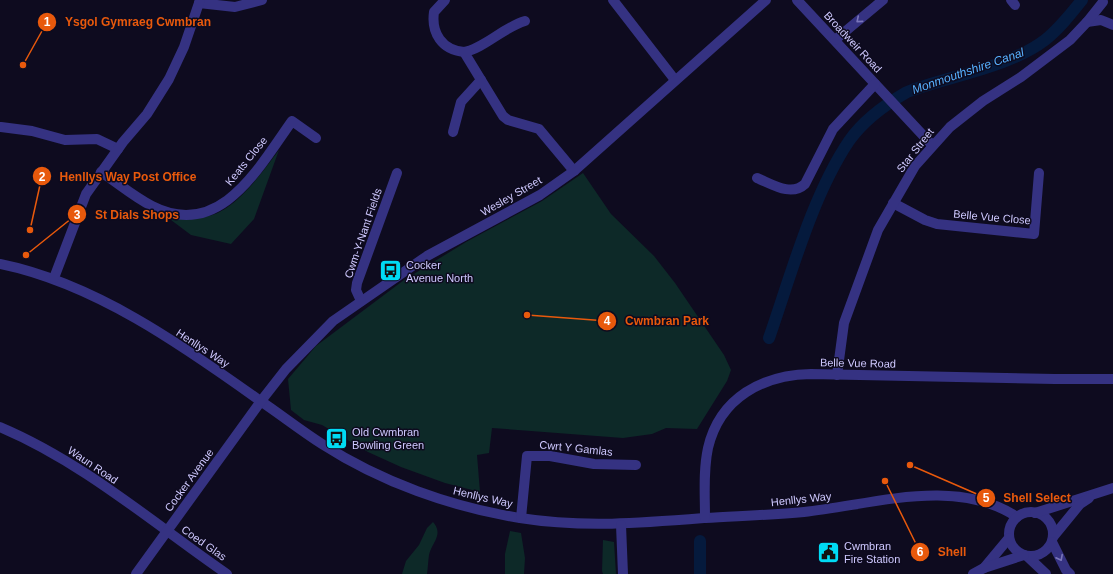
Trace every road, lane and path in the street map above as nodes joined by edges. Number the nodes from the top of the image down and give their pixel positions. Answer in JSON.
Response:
{"nodes":[{"id":1,"x":262,"y":0,"type":"edge"},
{"id":2,"x":444,"y":0,"type":"edge"},
{"id":3,"x":613,"y":0,"type":"edge"},
{"id":4,"x":766,"y":0,"type":"edge"},
{"id":5,"x":797,"y":0,"type":"edge"},
{"id":6,"x":883,"y":0,"type":"edge"},
{"id":7,"x":200,"y":2,"type":"edge"},
{"id":8,"x":1103,"y":2,"type":"dead end"},
{"id":9,"x":525,"y":21,"type":"dead end"},
{"id":10,"x":1087,"y":22,"type":"junction"},
{"id":11,"x":1113,"y":25,"type":"edge"},
{"id":12,"x":835,"y":40,"type":"junction"},
{"id":13,"x":464,"y":52,"type":"junction"},
{"id":14,"x":481,"y":80,"type":"junction"},
{"id":15,"x":675,"y":80,"type":"junction"},
{"id":16,"x":875,"y":84,"type":"junction"},
{"id":17,"x":1,"y":127,"type":"dead end"},
{"id":18,"x":452,"y":132,"type":"dead end"},
{"id":19,"x":316,"y":138,"type":"dead end"},
{"id":20,"x":932,"y":145,"type":"junction"},
{"id":21,"x":118,"y":149,"type":"junction"},
{"id":22,"x":574,"y":171,"type":"junction"},
{"id":23,"x":100,"y":172,"type":"junction"},
{"id":24,"x":397,"y":173,"type":"dead end"},
{"id":25,"x":1039,"y":173,"type":"dead end"},
{"id":26,"x":757,"y":178,"type":"dead end"},
{"id":27,"x":893,"y":203,"type":"junction"},
{"id":28,"x":0,"y":264,"type":"edge"},
{"id":29,"x":54,"y":278,"type":"junction"},
{"id":30,"x":361,"y":301,"type":"junction"},
{"id":31,"x":836,"y":375,"type":"junction"},
{"id":32,"x":1113,"y":379,"type":"edge"},
{"id":33,"x":261,"y":400,"type":"junction"},
{"id":34,"x":0,"y":427,"type":"edge"},
{"id":35,"x":636,"y":465,"type":"dead end"},
{"id":36,"x":1113,"y":488,"type":"edge"},
{"id":37,"x":1094,"y":494,"type":"junction"},
{"id":38,"x":1035,"y":513,"type":"junction"},
{"id":39,"x":1017,"y":517,"type":"junction"},
{"id":40,"x":521,"y":518,"type":"junction"},
{"id":41,"x":705,"y":518,"type":"junction"},
{"id":42,"x":621,"y":525,"type":"junction"},
{"id":43,"x":167,"y":532,"type":"junction"},
{"id":44,"x":1009,"y":538,"type":"junction"},
{"id":45,"x":1052,"y":539,"type":"junction"},
{"id":46,"x":1025,"y":556,"type":"junction"},
{"id":47,"x":984,"y":568,"type":"junction"},
{"id":48,"x":136,"y":574,"type":"edge"},
{"id":49,"x":227,"y":574,"type":"edge"},
{"id":50,"x":623,"y":574,"type":"edge"},
{"id":51,"x":973,"y":574,"type":"edge"},
{"id":52,"x":1046,"y":574,"type":"edge"},
{"id":53,"x":1070,"y":574,"type":"edge"}],
"edges":[{"from":1,"to":7,"type":"street"},
{"from":2,"to":13,"type":"street"},
{"from":3,"to":15,"type":"street"},
{"from":4,"to":15,"type":"street","name":"Wesley Street"},
{"from":5,"to":12,"type":"street","name":"Broadweir Road"},
{"from":6,"to":12,"type":"street","one_way":true},
{"from":7,"to":21,"type":"street"},
{"from":8,"to":10,"type":"street","name":"Star Street"},
{"from":9,"to":13,"type":"street"},
{"from":10,"to":11,"type":"street"},
{"from":10,"to":20,"type":"street","name":"Star Street"},
{"from":12,"to":16,"type":"street","name":"Broadweir Road"},
{"from":13,"to":14,"type":"street"},
{"from":14,"to":18,"type":"street"},
{"from":14,"to":22,"type":"street"},
{"from":15,"to":22,"type":"street","name":"Wesley Street"},
{"from":16,"to":20,"type":"street","name":"Broadweir Road"},
{"from":16,"to":26,"type":"street","name":"Broadweir Road"},
{"from":17,"to":21,"type":"street"},
{"from":19,"to":23,"type":"street","name":"Keats Close"},
{"from":20,"to":27,"type":"street","name":"Star Street"},
{"from":21,"to":23,"type":"street"},
{"from":22,"to":30,"type":"street","name":"Wesley Street"},
{"from":23,"to":29,"type":"street"},
{"from":24,"to":30,"type":"street","name":"Cwm-Y-Nant Fields"},
{"from":25,"to":27,"type":"street","name":"Belle Vue Close"},
{"from":27,"to":31,"type":"street","name":"Star Street"},
{"from":28,"to":29,"type":"street","name":"Henllys Way"},
{"from":29,"to":33,"type":"street","name":"Henllys Way"},
{"from":30,"to":33,"type":"street","name":"Wesley Street"},
{"from":31,"to":32,"type":"street","name":"Belle Vue Road"},
{"from":31,"to":41,"type":"street","name":"Belle Vue Road"},
{"from":33,"to":40,"type":"street","name":"Henllys Way"},
{"from":33,"to":43,"type":"street","name":"Cocker Avenue"},
{"from":34,"to":43,"type":"street","name":"Waun Road"},
{"from":35,"to":40,"type":"street","name":"Cwrt Y Gamlas"},
{"from":36,"to":37,"type":"street"},
{"from":37,"to":38,"type":"street"},
{"from":37,"to":45,"type":"street"},
{"from":38,"to":39,"type":"street"},
{"from":38,"to":45,"type":"street"},
{"from":39,"to":41,"type":"street","name":"Henllys Way"},
{"from":39,"to":44,"type":"street"},
{"from":40,"to":42,"type":"street","name":"Henllys Way"},
{"from":41,"to":42,"type":"street","name":"Henllys Way"},
{"from":42,"to":50,"type":"street"},
{"from":43,"to":48,"type":"street","name":"Cocker Avenue"},
{"from":43,"to":49,"type":"street","name":"Coed Glas"},
{"from":44,"to":46,"type":"street"},
{"from":44,"to":47,"type":"street"},
{"from":45,"to":46,"type":"street"},
{"from":45,"to":53,"type":"street","one_way":true},
{"from":46,"to":47,"type":"street"},
{"from":46,"to":52,"type":"street"},
{"from":47,"to":51,"type":"street"}]}
